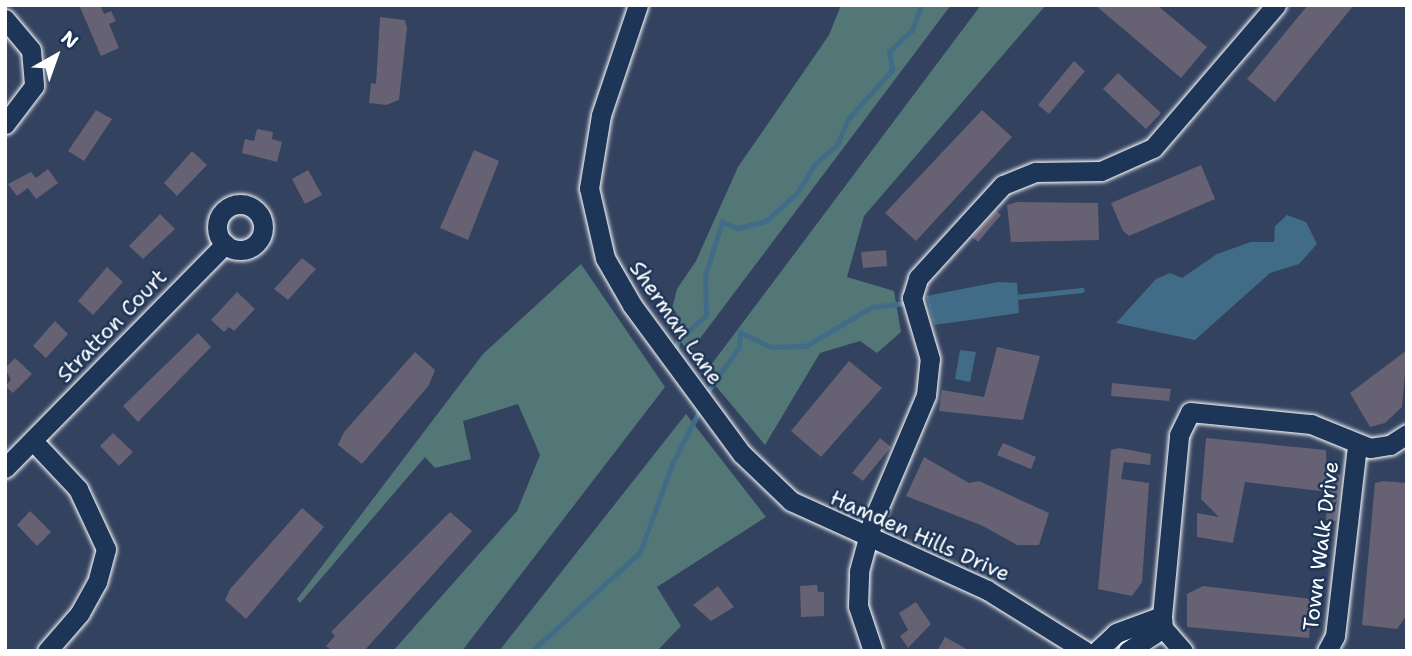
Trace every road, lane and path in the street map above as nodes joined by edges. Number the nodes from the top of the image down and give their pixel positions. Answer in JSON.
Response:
{"nodes":[{"id":1,"x":638,"y":5,"type":"edge"},
{"id":2,"x":1276,"y":5,"type":"edge"},
{"id":3,"x":5,"y":19,"type":"edge"},
{"id":4,"x":5,"y":124,"type":"edge"},
{"id":5,"x":225,"y":244,"type":"dead end"},
{"id":6,"x":1407,"y":434,"type":"edge"},
{"id":7,"x":33,"y":441,"type":"junction"},
{"id":8,"x":1357,"y":445,"type":"junction"},
{"id":9,"x":743,"y":454,"type":"joint"},
{"id":10,"x":5,"y":468,"type":"edge"},
{"id":11,"x":866,"y":538,"type":"junction"},
{"id":12,"x":1163,"y":622,"type":"junction"},
{"id":13,"x":47,"y":651,"type":"edge"},
{"id":14,"x":873,"y":651,"type":"edge"},
{"id":15,"x":1085,"y":651,"type":"edge"},
{"id":16,"x":1097,"y":651,"type":"edge"},
{"id":17,"x":1128,"y":651,"type":"edge"},
{"id":18,"x":1183,"y":651,"type":"edge"},
{"id":19,"x":1327,"y":651,"type":"edge"}],
"edges":[{"from":1,"to":9,"type":"street","name":"Sherman Lane"},
{"from":2,"to":11,"type":"street"},
{"from":3,"to":4,"type":"street"},
{"from":5,"to":7,"type":"street","name":"Stratton Court"},
{"from":6,"to":8,"type":"street","name":"Town Walk Drive"},
{"from":7,"to":10,"type":"street","name":"Stratton Court"},
{"from":7,"to":13,"type":"street"},
{"from":8,"to":12,"type":"street","name":"Town Walk Drive"},
{"from":8,"to":19,"type":"street","name":"Town Walk Drive"},
{"from":9,"to":11,"type":"street","name":"Hamden Hills Drive"},
{"from":11,"to":14,"type":"street"},
{"from":11,"to":15,"type":"street","name":"Hamden Hills Drive"},
{"from":12,"to":16,"type":"street"},
{"from":12,"to":17,"type":"street"},
{"from":12,"to":18,"type":"street"}]}
